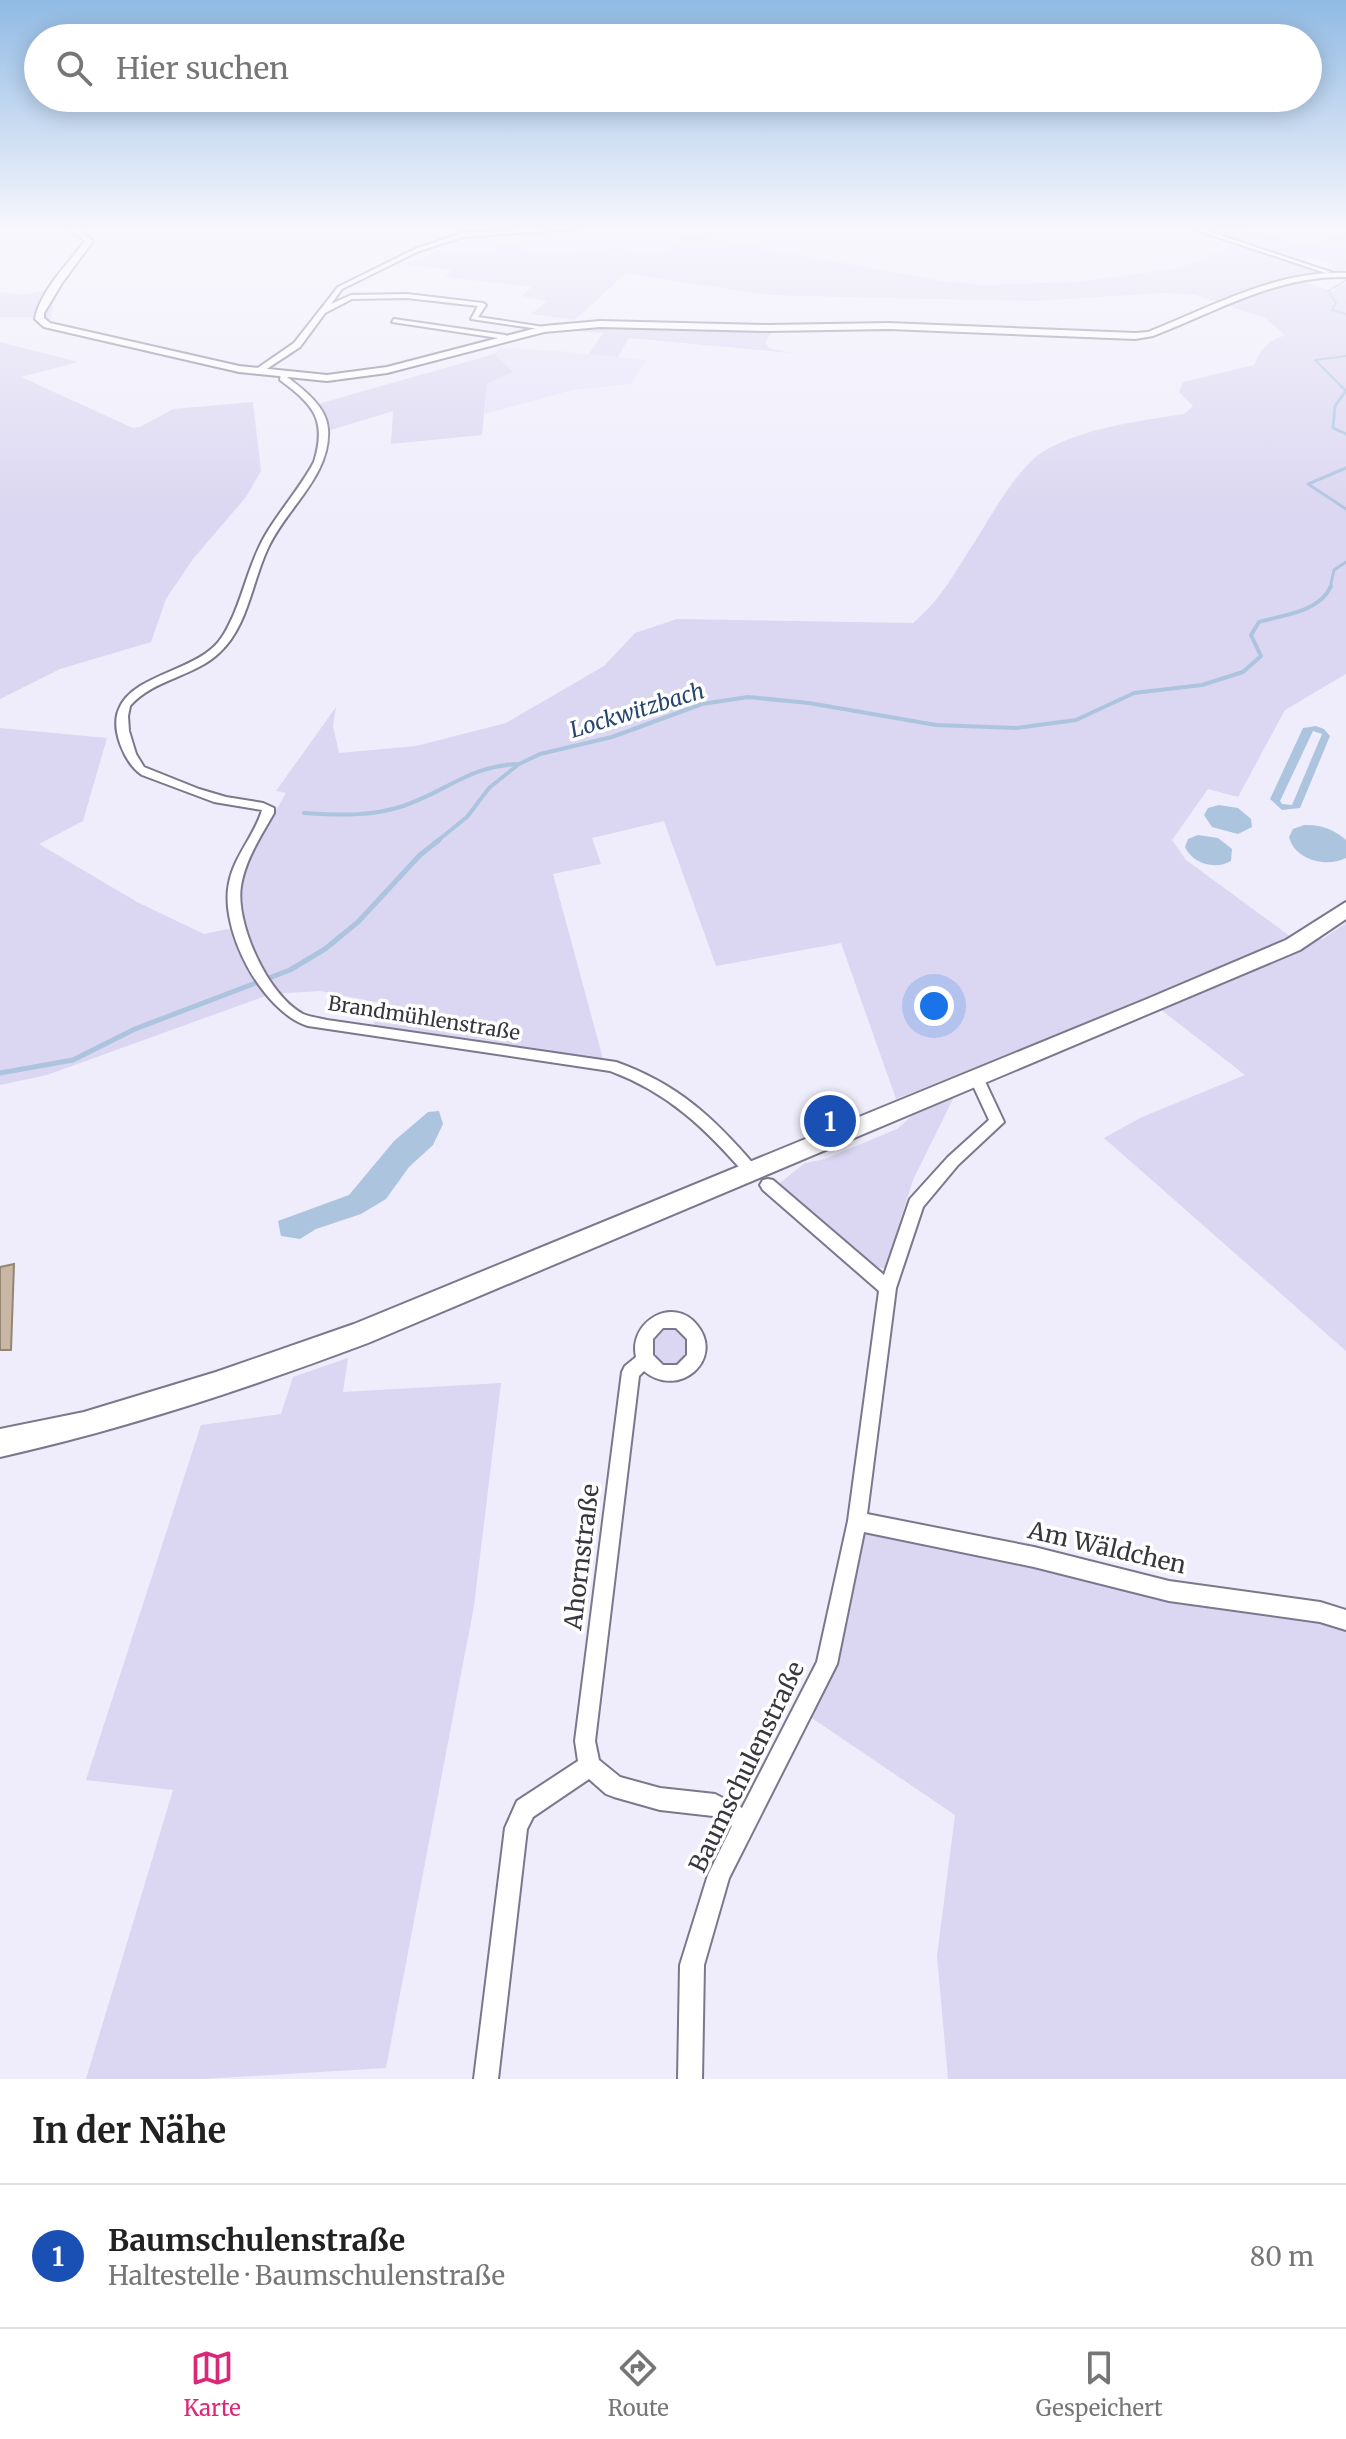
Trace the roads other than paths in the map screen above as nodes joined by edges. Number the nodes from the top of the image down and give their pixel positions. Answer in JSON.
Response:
{"nodes":[{"id":1,"x":53,"y":326,"type":"edge"},
{"id":2,"x":310,"y":326,"type":"edge"},
{"id":3,"x":429,"y":326,"type":"edge"},
{"id":4,"x":525,"y":326,"type":"edge"},
{"id":5,"x":577,"y":326,"type":"edge"},
{"id":6,"x":685,"y":326,"type":"edge"},
{"id":7,"x":888,"y":326,"type":"edge"},
{"id":8,"x":889,"y":326,"type":"edge"},
{"id":9,"x":1171,"y":326,"type":"edge"},
{"id":10,"x":544,"y":329,"type":"junction"},
{"id":11,"x":505,"y":337,"type":"junction"},
{"id":12,"x":256,"y":372,"type":"junction"},
{"id":13,"x":284,"y":375,"type":"junction"},
{"id":14,"x":1346,"y":909,"type":"edge"},
{"id":15,"x":977,"y":1079,"type":"junction"},
{"id":16,"x":760,"y":1178,"type":"junction"},
{"id":17,"x":888,"y":1288,"type":"junction"},
{"id":18,"x":645,"y":1360,"type":"dead end"},
{"id":19,"x":0,"y":1443,"type":"edge"},
{"id":20,"x":857,"y":1521,"type":"junction"},
{"id":21,"x":1346,"y":1620,"type":"edge"},
{"id":22,"x":590,"y":1766,"type":"junction"},
{"id":23,"x":747,"y":1822,"type":"junction"},
{"id":24,"x":486,"y":2079,"type":"edge"},
{"id":25,"x":690,"y":2079,"type":"edge"}],
"edges":[{"from":1,"to":12,"type":"street"},
{"from":2,"to":12,"type":"street"},
{"from":3,"to":11,"type":"street"},
{"from":4,"to":10,"type":"street"},
{"from":5,"to":10,"type":"street"},
{"from":6,"to":7,"type":"street"},
{"from":8,"to":9,"type":"street"},
{"from":10,"to":11,"type":"street"},
{"from":11,"to":13,"type":"street"},
{"from":12,"to":13,"type":"street"},
{"from":13,"to":16,"type":"street","name":"Brandmühlenstraße"},
{"from":14,"to":15,"type":"main road"},
{"from":15,"to":16,"type":"main road"},
{"from":15,"to":17,"type":"street","name":"Baumschulenstraße"},
{"from":16,"to":17,"type":"street"},
{"from":16,"to":19,"type":"main road"},
{"from":17,"to":20,"type":"street","name":"Baumschulenstraße"},
{"from":18,"to":22,"type":"street","name":"Ahornstraße"},
{"from":20,"to":21,"type":"street","name":"Am Wäldchen"},
{"from":20,"to":23,"type":"street","name":"Baumschulenstraße"},
{"from":22,"to":23,"type":"street"},
{"from":22,"to":24,"type":"street"},
{"from":23,"to":25,"type":"street","name":"Baumschulenstraße"}]}
